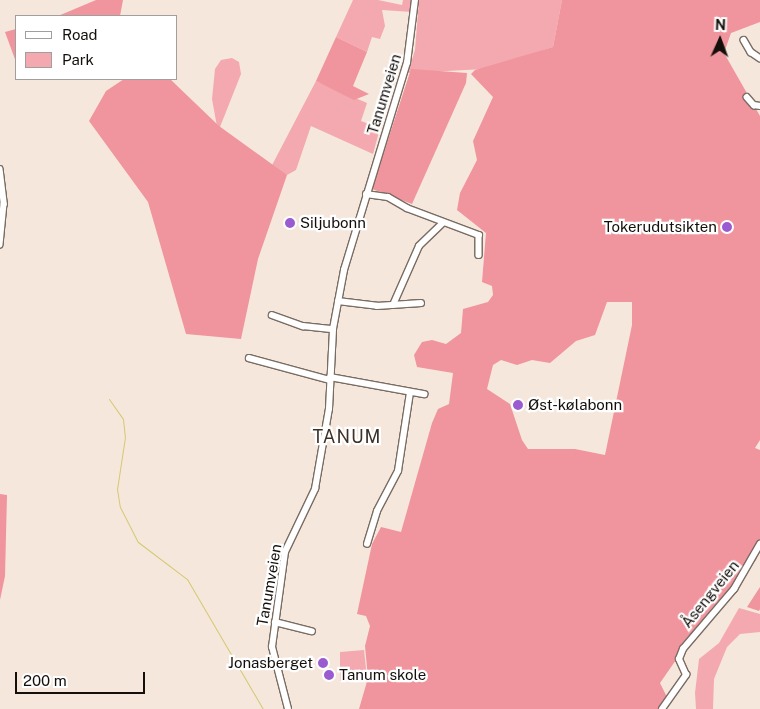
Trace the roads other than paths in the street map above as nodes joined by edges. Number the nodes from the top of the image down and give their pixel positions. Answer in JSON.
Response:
{"nodes":[{"id":1,"x":416,"y":0,"type":"edge"},
{"id":2,"x":744,"y":40,"type":"dead end"},
{"id":3,"x":760,"y":58,"type":"edge"},
{"id":4,"x":747,"y":97,"type":"dead end"},
{"id":5,"x":759,"y":106,"type":"edge"},
{"id":6,"x":0,"y":169,"type":"edge"},
{"id":7,"x":366,"y":194,"type":"junction"},
{"id":8,"x":444,"y":223,"type":"junction"},
{"id":9,"x":0,"y":245,"type":"edge"},
{"id":10,"x":480,"y":255,"type":"dead end"},
{"id":11,"x":338,"y":301,"type":"junction"},
{"id":12,"x":421,"y":303,"type":"dead end"},
{"id":13,"x":393,"y":305,"type":"junction"},
{"id":14,"x":272,"y":315,"type":"dead end"},
{"id":15,"x":333,"y":329,"type":"junction"},
{"id":16,"x":249,"y":358,"type":"dead end"},
{"id":17,"x":330,"y":378,"type":"junction"},
{"id":18,"x":410,"y":393,"type":"junction"},
{"id":19,"x":424,"y":394,"type":"dead end"},
{"id":20,"x":368,"y":544,"type":"dead end"},
{"id":21,"x":760,"y":544,"type":"edge"},
{"id":22,"x":275,"y":622,"type":"junction"},
{"id":23,"x":312,"y":630,"type":"dead end"},
{"id":24,"x":288,"y":709,"type":"edge"},
{"id":25,"x":662,"y":709,"type":"edge"}],
"edges":[{"from":1,"to":7,"type":"street","name":"Tanumveien"},
{"from":2,"to":3,"type":"street"},
{"from":4,"to":5,"type":"street"},
{"from":6,"to":9,"type":"street"},
{"from":7,"to":8,"type":"street"},
{"from":7,"to":11,"type":"street","name":"Tanumveien"},
{"from":8,"to":10,"type":"street"},
{"from":8,"to":13,"type":"street"},
{"from":11,"to":13,"type":"street"},
{"from":11,"to":15,"type":"street","name":"Tanumveien"},
{"from":12,"to":13,"type":"street"},
{"from":14,"to":15,"type":"street"},
{"from":15,"to":17,"type":"street","name":"Tanumveien"},
{"from":16,"to":17,"type":"street"},
{"from":17,"to":18,"type":"street"},
{"from":17,"to":22,"type":"street","name":"Tanumveien"},
{"from":18,"to":19,"type":"street"},
{"from":18,"to":20,"type":"street"},
{"from":21,"to":25,"type":"street","name":"Åsengveien"},
{"from":22,"to":23,"type":"street"},
{"from":22,"to":24,"type":"street","name":"Tanumveien"}]}
